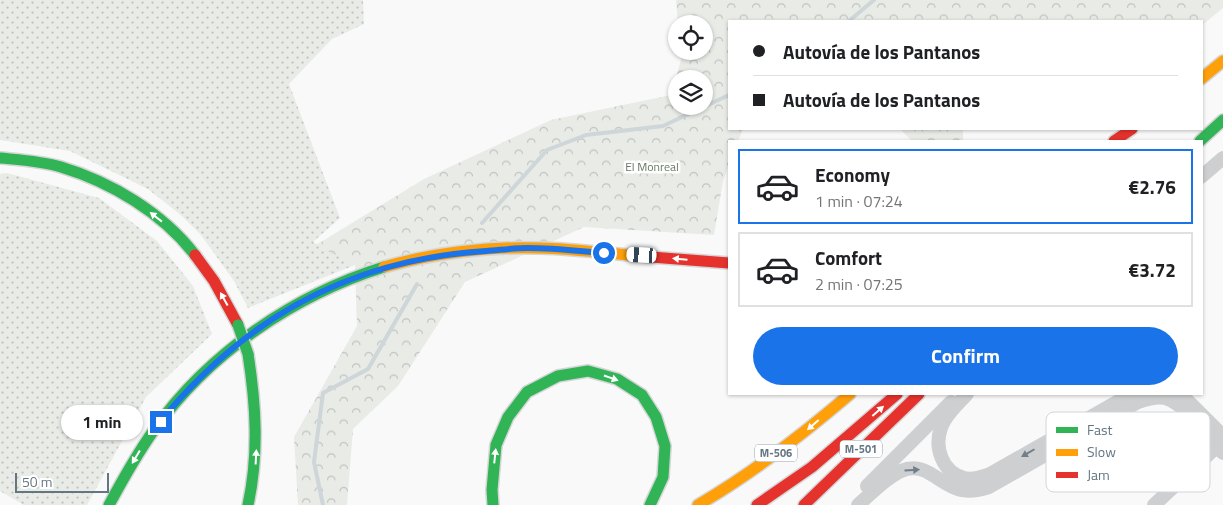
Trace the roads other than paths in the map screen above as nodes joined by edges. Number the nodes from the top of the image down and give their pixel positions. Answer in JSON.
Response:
{"nodes":[{"id":1,"x":1223,"y":61,"type":"edge"},
{"id":2,"x":1203,"y":77,"type":"edge"},
{"id":3,"x":1223,"y":120,"type":"edge"},
{"id":4,"x":1135,"y":135,"type":"edge"},
{"id":5,"x":1118,"y":140,"type":"edge"},
{"id":6,"x":1194,"y":140,"type":"edge"},
{"id":7,"x":1201,"y":140,"type":"edge"},
{"id":8,"x":0,"y":158,"type":"edge"},
{"id":9,"x":1223,"y":158,"type":"edge"},
{"id":10,"x":1203,"y":175,"type":"edge"},
{"id":11,"x":728,"y":263,"type":"edge"},
{"id":12,"x":849,"y":395,"type":"edge"},
{"id":13,"x":897,"y":395,"type":"edge"},
{"id":14,"x":918,"y":395,"type":"edge"},
{"id":15,"x":958,"y":395,"type":"edge"},
{"id":16,"x":966,"y":395,"type":"edge"},
{"id":17,"x":1129,"y":395,"type":"edge"},
{"id":18,"x":1182,"y":395,"type":"edge"},
{"id":19,"x":1099,"y":412,"type":"edge"},
{"id":20,"x":1120,"y":412,"type":"edge"},
{"id":21,"x":1186,"y":412,"type":"edge"},
{"id":22,"x":1196,"y":412,"type":"edge"},
{"id":23,"x":1210,"y":429,"type":"edge"},
{"id":24,"x":1210,"y":433,"type":"edge"},
{"id":25,"x":1046,"y":442,"type":"edge"},
{"id":26,"x":1222,"y":444,"type":"edge"},
{"id":27,"x":1046,"y":454,"type":"edge"},
{"id":28,"x":1210,"y":455,"type":"edge"},
{"id":29,"x":1168,"y":492,"type":"edge"},
{"id":30,"x":109,"y":505,"type":"edge"},
{"id":31,"x":248,"y":505,"type":"edge"},
{"id":32,"x":493,"y":505,"type":"edge"},
{"id":33,"x":650,"y":505,"type":"edge"},
{"id":34,"x":698,"y":505,"type":"edge"},
{"id":35,"x":757,"y":505,"type":"edge"},
{"id":36,"x":804,"y":505,"type":"edge"},
{"id":37,"x":850,"y":505,"type":"edge"},
{"id":38,"x":858,"y":505,"type":"edge"},
{"id":39,"x":1154,"y":505,"type":"edge"}],
"edges":[{"from":1,"to":2,"type":"main road"},
{"from":3,"to":6,"type":"main road"},
{"from":3,"to":7,"type":"main road"},
{"from":4,"to":5,"type":"main road"},
{"from":31,"to":8,"type":"main road","one_way":true,"bridge":true},
{"from":9,"to":10,"type":"street"},
{"from":11,"to":30,"type":"main road","one_way":true},
{"from":12,"to":34,"type":"main road","number":"M-506","one_way":true},
{"from":35,"to":13,"type":"main road","number":"M-506","one_way":true},
{"from":14,"to":36,"type":"main road","number":"M-501"},
{"from":15,"to":37,"type":"street"},
{"from":25,"to":16,"type":"street","one_way":true},
{"from":17,"to":19,"type":"street","one_way":true},
{"from":18,"to":22,"type":"street"},
{"from":20,"to":21,"type":"street","one_way":true},
{"from":23,"to":26,"type":"street"},
{"from":24,"to":26,"type":"street","one_way":true},
{"from":26,"to":28,"type":"street"},
{"from":38,"to":27,"type":"street","one_way":true},
{"from":29,"to":39,"type":"street"},
{"from":32,"to":33,"type":"main road","one_way":true}]}
